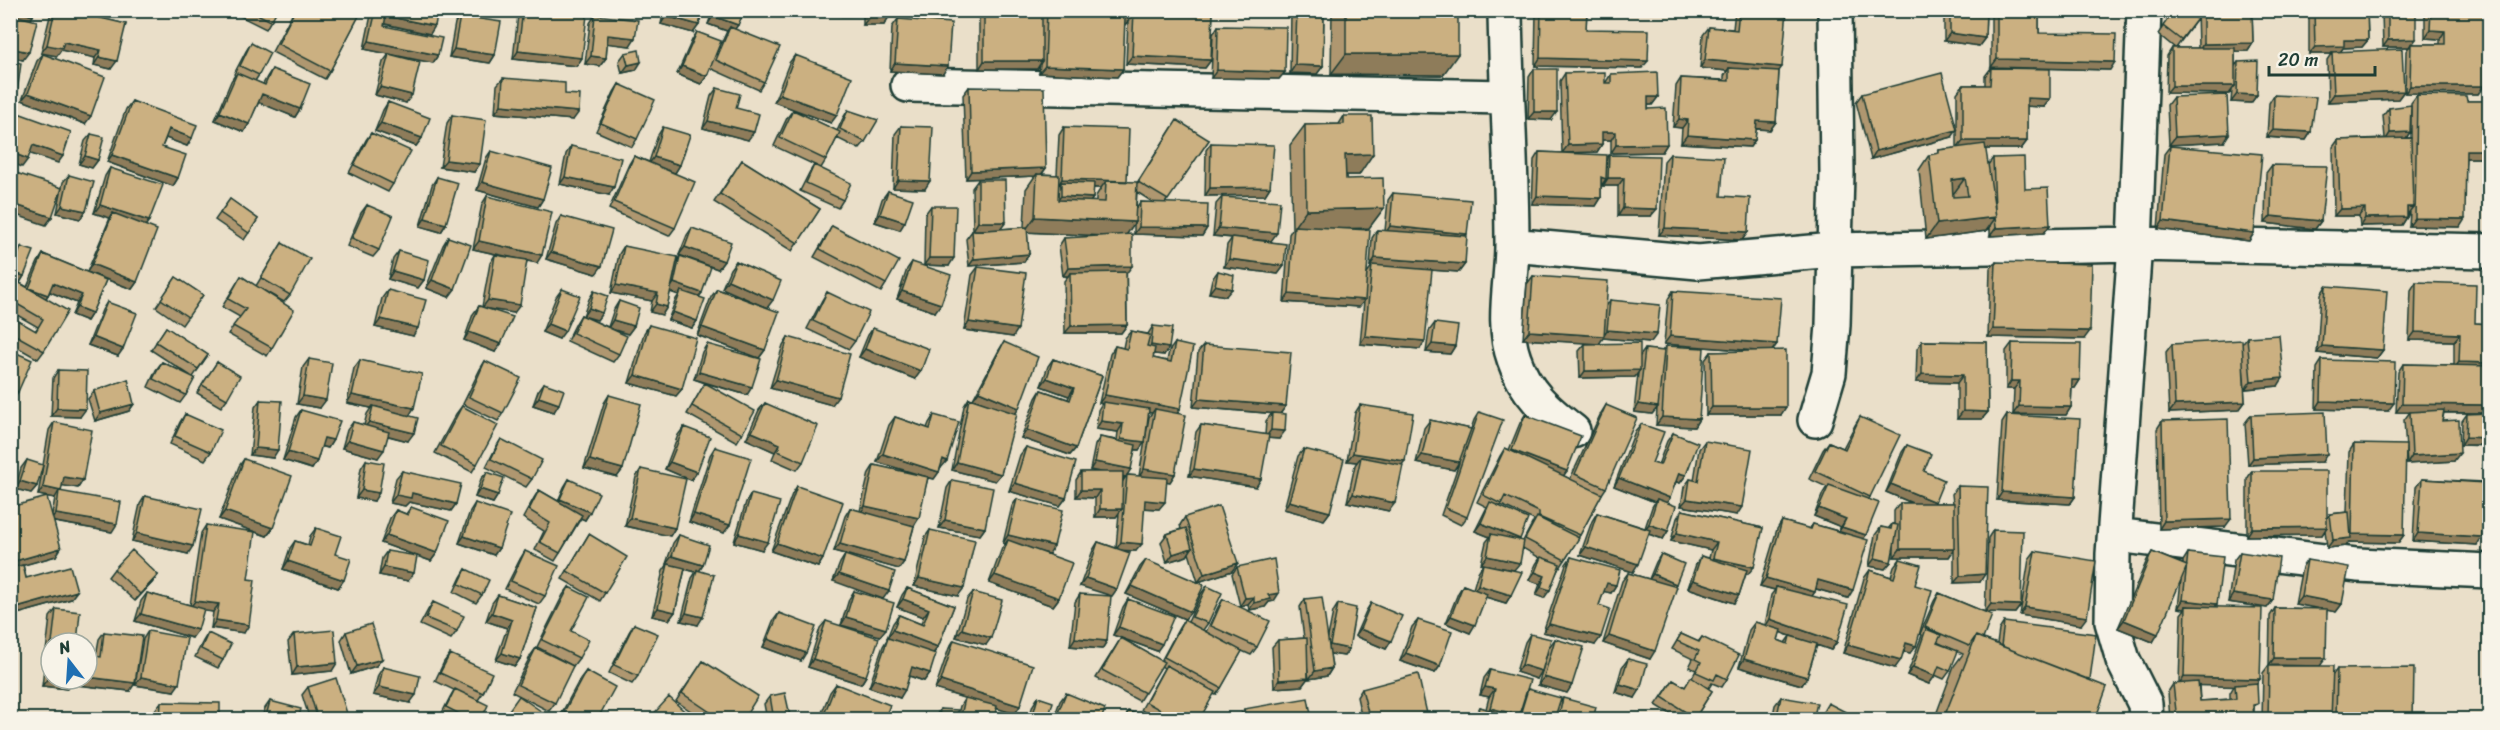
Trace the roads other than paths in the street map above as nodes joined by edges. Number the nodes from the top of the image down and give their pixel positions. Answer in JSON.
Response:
{"nodes":[{"id":1,"x":1505,"y":10,"type":"edge"},
{"id":2,"x":1835,"y":10,"type":"edge"},
{"id":3,"x":2144,"y":10,"type":"edge"},
{"id":4,"x":908,"y":85,"type":"dead end"},
{"id":5,"x":1506,"y":97,"type":"junction"},
{"id":6,"x":2135,"y":244,"type":"junction"},
{"id":7,"x":1512,"y":245,"type":"junction"},
{"id":8,"x":1834,"y":250,"type":"junction"},
{"id":9,"x":2490,"y":251,"type":"edge"},
{"id":10,"x":1815,"y":420,"type":"dead end"},
{"id":11,"x":1574,"y":431,"type":"edge"},
{"id":12,"x":2116,"y":535,"type":"junction"},
{"id":13,"x":2490,"y":571,"type":"edge"},
{"id":14,"x":2146,"y":720,"type":"edge"}],
"edges":[{"from":1,"to":5,"type":"street"},
{"from":2,"to":8,"type":"street"},
{"from":3,"to":6,"type":"street"},
{"from":4,"to":5,"type":"street"},
{"from":5,"to":7,"type":"street"},
{"from":6,"to":8,"type":"street"},
{"from":6,"to":9,"type":"street"},
{"from":6,"to":12,"type":"street"},
{"from":7,"to":8,"type":"street"},
{"from":7,"to":11,"type":"street"},
{"from":8,"to":10,"type":"street"},
{"from":12,"to":13,"type":"street"},
{"from":12,"to":14,"type":"street"}]}
